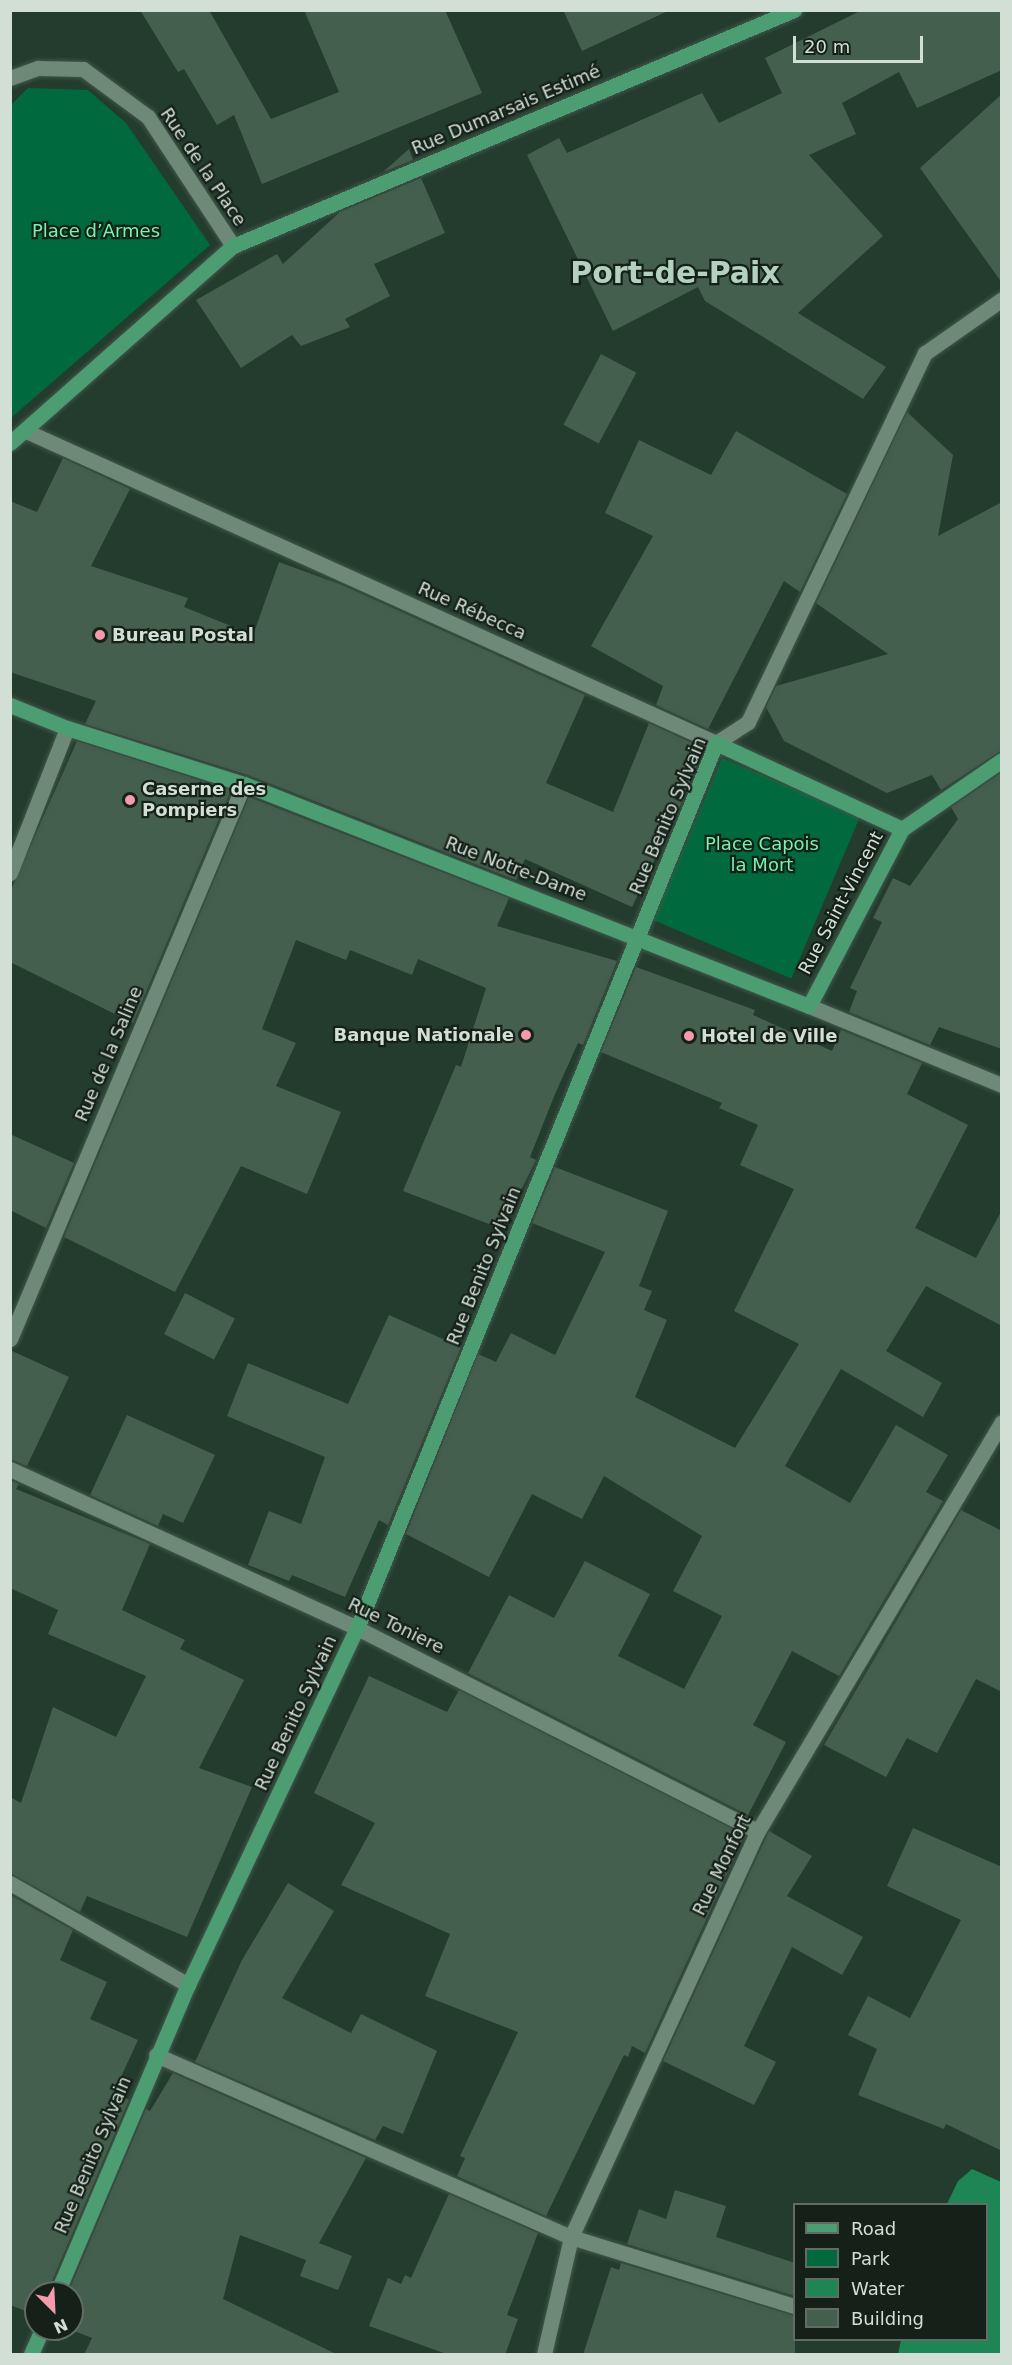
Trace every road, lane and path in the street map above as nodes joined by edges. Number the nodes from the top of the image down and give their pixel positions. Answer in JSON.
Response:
{"nodes":[{"id":1,"x":794,"y":10,"type":"edge"},
{"id":2,"x":10,"y":78,"type":"edge"},
{"id":3,"x":233,"y":246,"type":"junction"},
{"id":4,"x":1002,"y":299,"type":"edge"},
{"id":5,"x":26,"y":431,"type":"junction"},
{"id":6,"x":10,"y":443,"type":"edge"},
{"id":7,"x":10,"y":705,"type":"edge"},
{"id":8,"x":67,"y":728,"type":"junction"},
{"id":9,"x":716,"y":743,"type":"junction"},
{"id":10,"x":1002,"y":760,"type":"edge"},
{"id":11,"x":244,"y":784,"type":"junction"},
{"id":12,"x":902,"y":828,"type":"junction"},
{"id":13,"x":10,"y":873,"type":"edge"},
{"id":14,"x":638,"y":938,"type":"junction"},
{"id":15,"x":809,"y":1006,"type":"junction"},
{"id":16,"x":1002,"y":1085,"type":"edge"},
{"id":17,"x":10,"y":1339,"type":"edge"},
{"id":18,"x":1002,"y":1422,"type":"edge"},
{"id":19,"x":10,"y":1469,"type":"edge"},
{"id":20,"x":357,"y":1628,"type":"junction"},
{"id":21,"x":758,"y":1831,"type":"junction"},
{"id":22,"x":10,"y":1883,"type":"edge"},
{"id":23,"x":188,"y":1985,"type":"junction"},
{"id":24,"x":156,"y":2055,"type":"junction"},
{"id":25,"x":571,"y":2237,"type":"junction"},
{"id":26,"x":62,"y":2281,"type":"edge"},
{"id":27,"x":793,"y":2305,"type":"edge"},
{"id":28,"x":37,"y":2341,"type":"edge"},
{"id":29,"x":31,"y":2355,"type":"edge"},
{"id":30,"x":544,"y":2355,"type":"edge"}],
"edges":[{"from":1,"to":3,"type":"main road","name":"Rue Dumarsais Estimé"},
{"from":2,"to":3,"type":"street","name":"Rue de la Place"},
{"from":3,"to":5,"type":"main road","name":"Rue Dumarsais Estimé"},
{"from":4,"to":9,"type":"street","name":"Rue Benito Sylvain"},
{"from":5,"to":6,"type":"main road","name":"Rue Dumarsais Estimé"},
{"from":5,"to":9,"type":"street","name":"Rue Rébecca"},
{"from":7,"to":8,"type":"main road","name":"Rue Notre-Dame"},
{"from":8,"to":11,"type":"main road","name":"Rue Notre-Dame"},
{"from":8,"to":13,"type":"street"},
{"from":9,"to":12,"type":"main road","name":"Rue Rébecca"},
{"from":9,"to":14,"type":"main road","name":"Rue Benito Sylvain"},
{"from":10,"to":12,"type":"main road","name":"Rue Saint-Vincent"},
{"from":11,"to":14,"type":"main road","name":"Rue Notre-Dame"},
{"from":11,"to":17,"type":"street","name":"Rue de la Saline"},
{"from":12,"to":15,"type":"main road","name":"Rue Saint-Vincent"},
{"from":14,"to":15,"type":"main road","name":"Rue Notre-Dame"},
{"from":14,"to":20,"type":"main road","name":"Rue Benito Sylvain"},
{"from":15,"to":16,"type":"street","name":"Rue Notre-Dame"},
{"from":18,"to":21,"type":"street","name":"Rue Monfort"},
{"from":19,"to":20,"type":"street","name":"Rue Toniere"},
{"from":20,"to":21,"type":"street","name":"Rue Toniere"},
{"from":20,"to":23,"type":"main road","name":"Rue Benito Sylvain"},
{"from":21,"to":25,"type":"street","name":"Rue Monfort"},
{"from":22,"to":23,"type":"street"},
{"from":23,"to":24,"type":"main road","name":"Rue Benito Sylvain"},
{"from":24,"to":25,"type":"street"},
{"from":24,"to":26,"type":"main road","name":"Rue Benito Sylvain"},
{"from":25,"to":27,"type":"street"},
{"from":25,"to":30,"type":"street","name":"Rue Monfort"},
{"from":28,"to":29,"type":"main road"}]}
